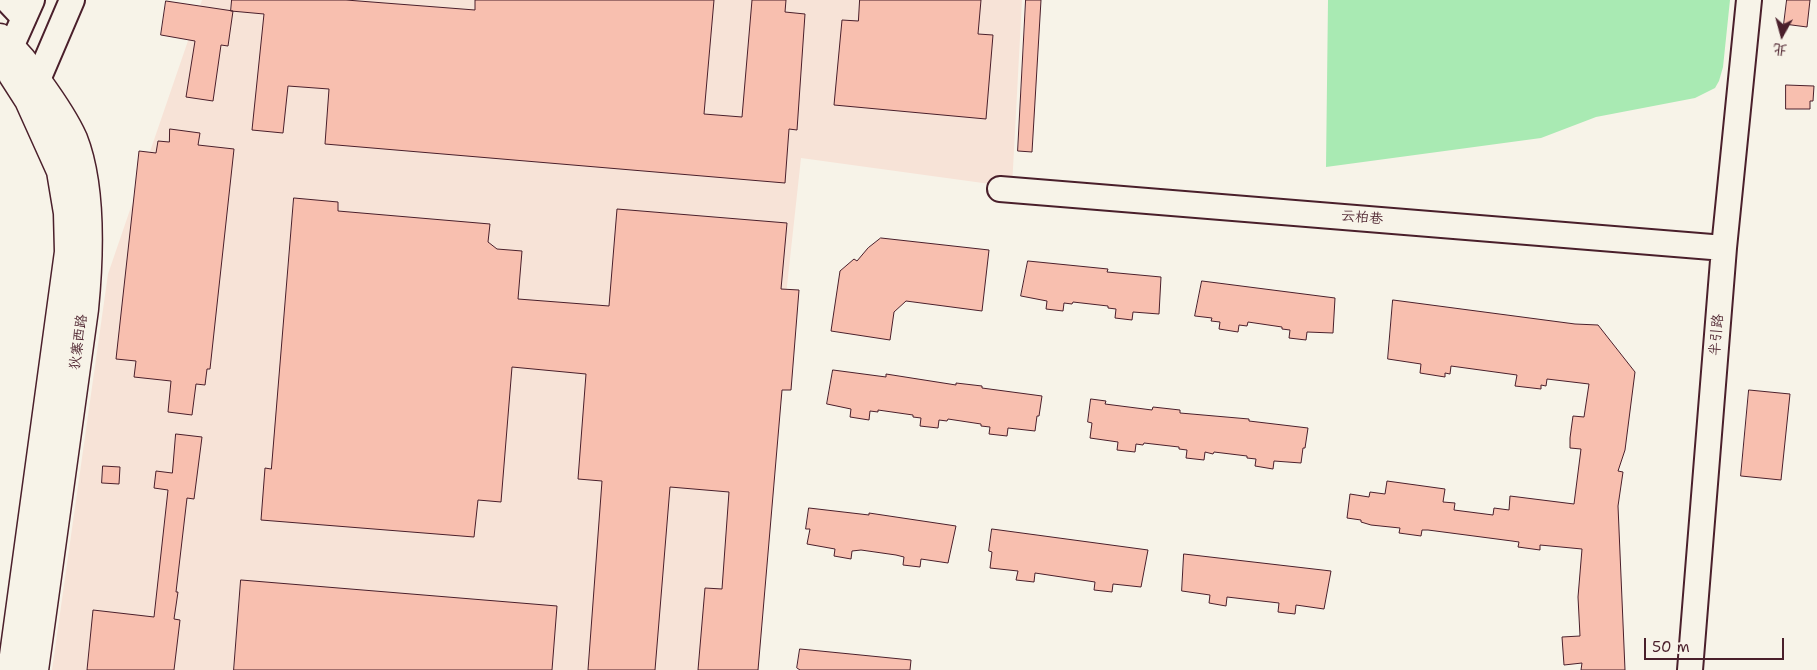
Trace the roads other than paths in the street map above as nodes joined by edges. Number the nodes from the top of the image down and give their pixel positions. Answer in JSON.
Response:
{"nodes":[{"id":1,"x":6,"y":0,"type":"edge"},
{"id":2,"x":72,"y":0,"type":"edge"},
{"id":3,"x":1749,"y":0,"type":"edge"},
{"id":4,"x":0,"y":8,"type":"edge"},
{"id":5,"x":28,"y":9,"type":"edge"},
{"id":6,"x":4,"y":53,"type":"edge"},
{"id":7,"x":33,"y":91,"type":"junction"},
{"id":8,"x":1000,"y":189,"type":"dead end"},
{"id":9,"x":1724,"y":248,"type":"junction"},
{"id":10,"x":12,"y":670,"type":"edge"},
{"id":11,"x":34,"y":670,"type":"edge"},
{"id":12,"x":1690,"y":670,"type":"edge"}],
"edges":[{"from":1,"to":4,"type":"street"},
{"from":1,"to":5,"type":"street"},
{"from":2,"to":7,"type":"street"},
{"from":3,"to":9,"type":"street","name":"半引路"},
{"from":5,"to":6,"type":"street"},
{"from":6,"to":7,"type":"main road","name":"狄寨西路"},
{"from":7,"to":10,"type":"main road","name":"狄寨西路"},
{"from":7,"to":11,"type":"main road","name":"狄寨西路"},
{"from":8,"to":9,"type":"street","name":"云柏巷"},
{"from":9,"to":12,"type":"street","name":"半引路"}]}
